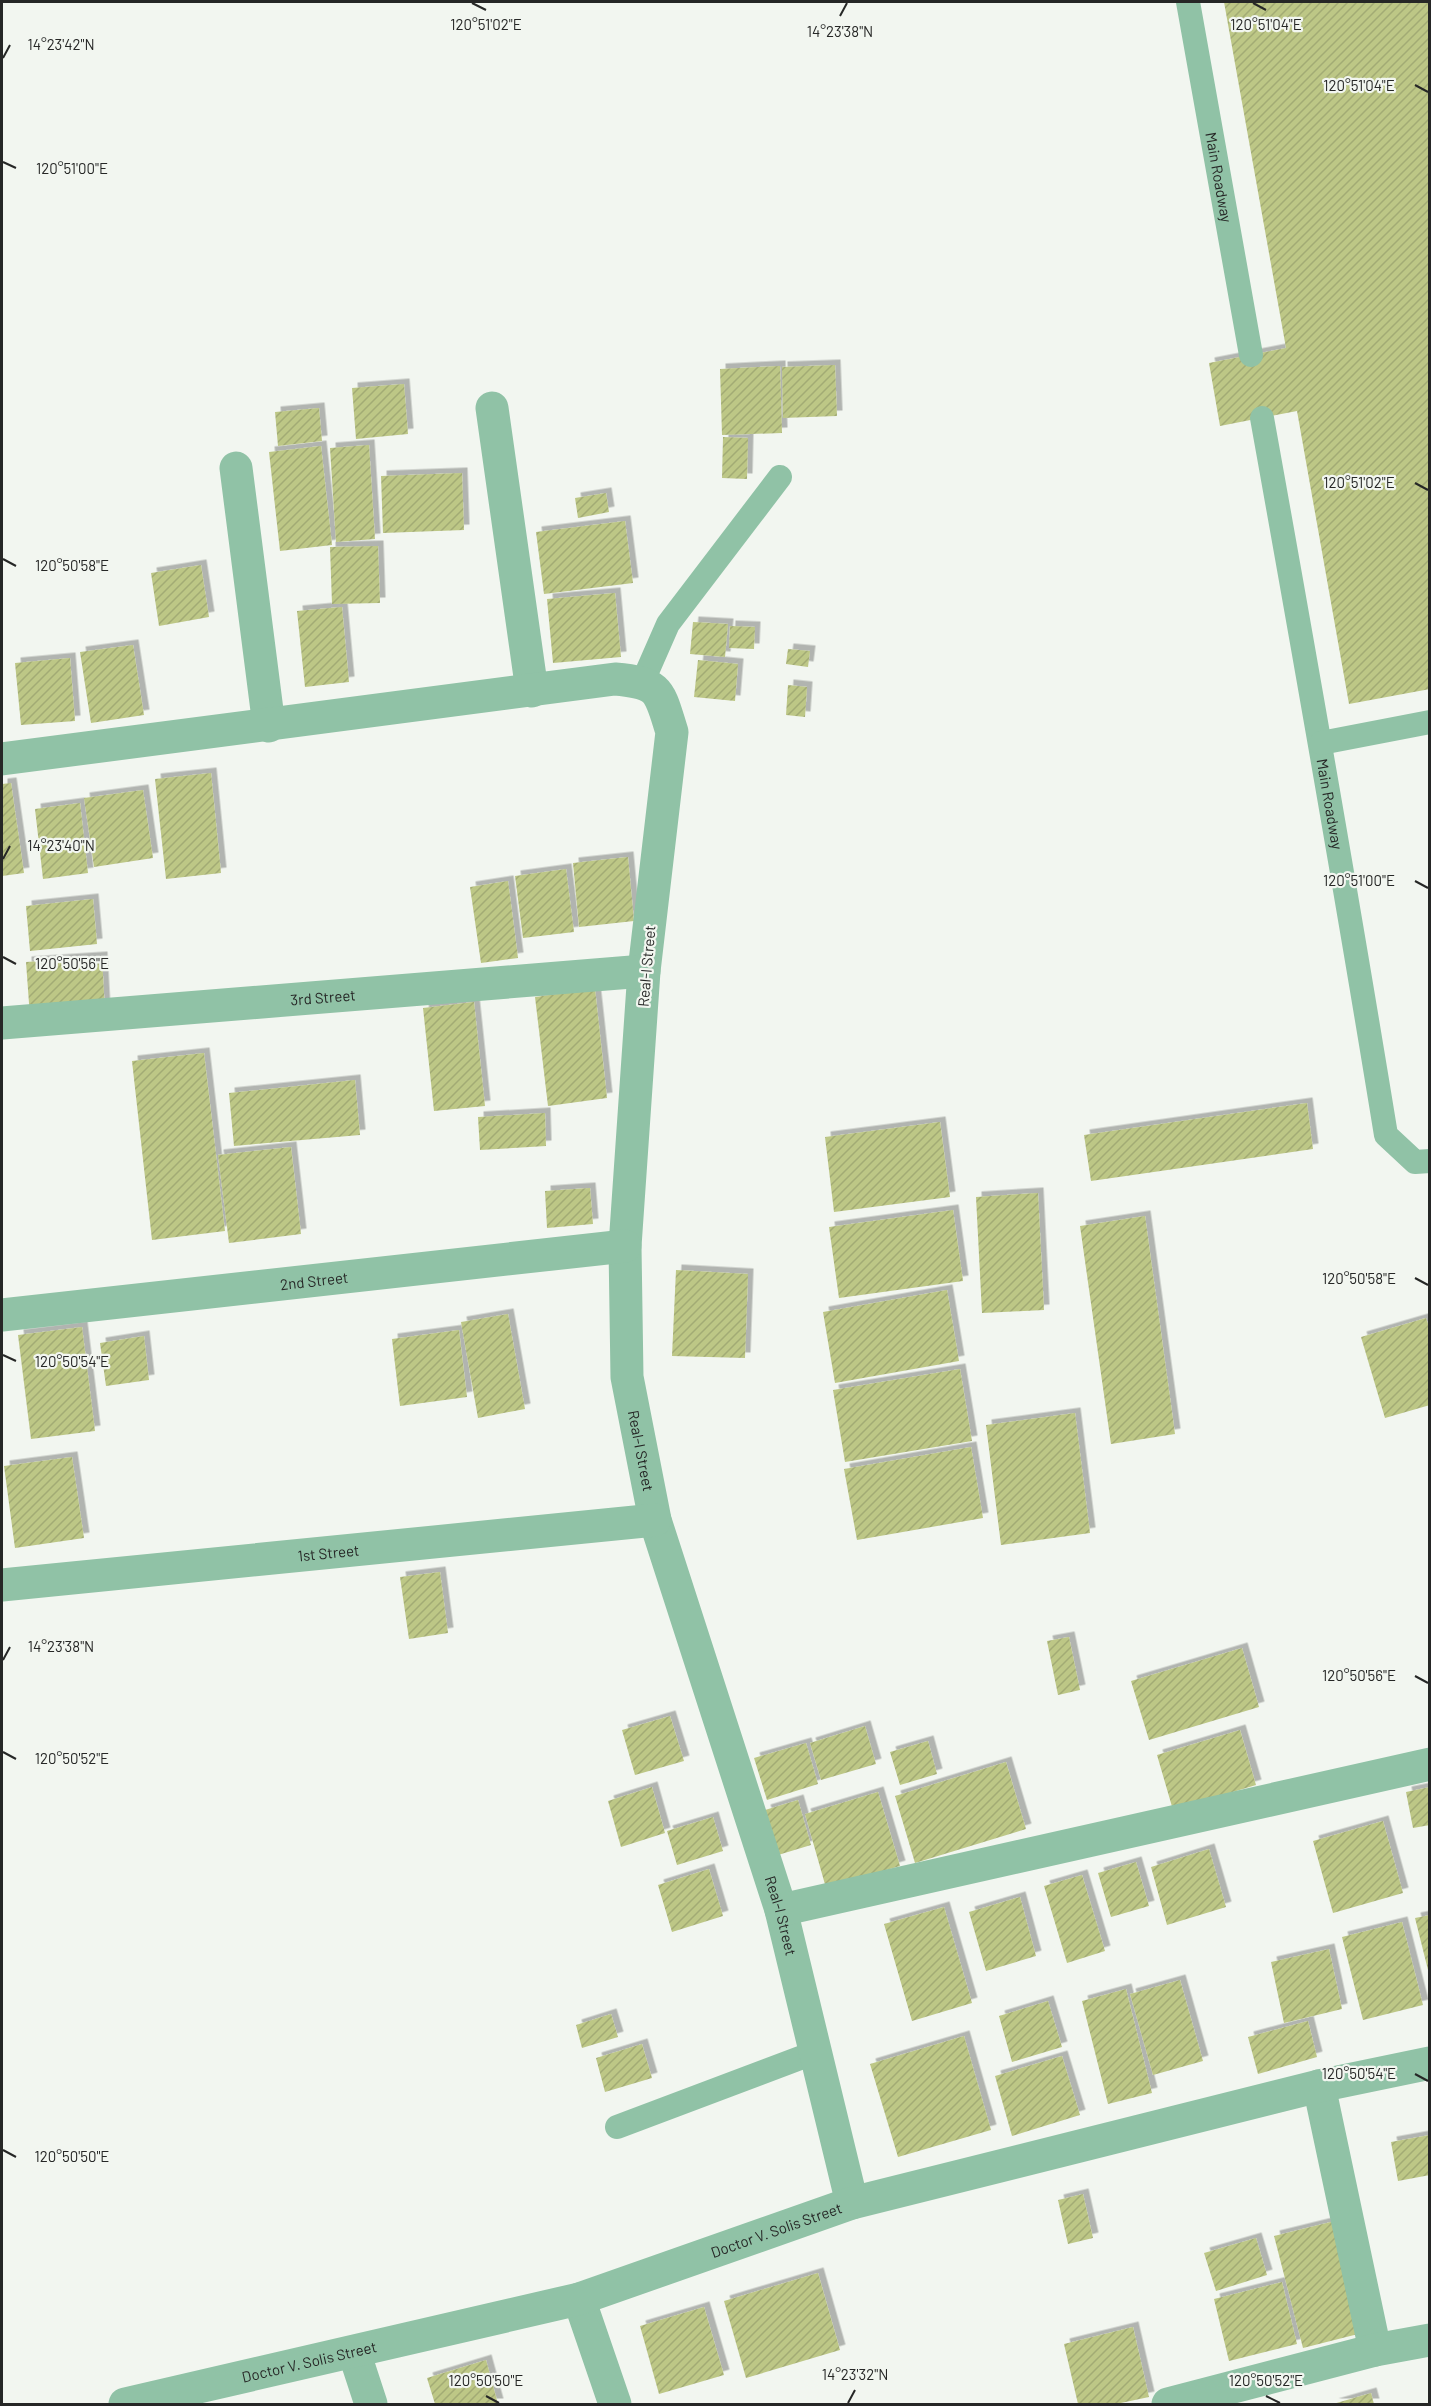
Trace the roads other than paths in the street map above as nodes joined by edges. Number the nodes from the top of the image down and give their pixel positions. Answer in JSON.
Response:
{"nodes":[{"id":1,"x":1188,"y":2,"type":"edge"},
{"id":2,"x":1251,"y":355,"type":"dead end"},
{"id":3,"x":492,"y":408,"type":"dead end"},
{"id":4,"x":1262,"y":418,"type":"dead end"},
{"id":5,"x":236,"y":468,"type":"dead end"},
{"id":6,"x":780,"y":477,"type":"dead end"},
{"id":7,"x":643,"y":681,"type":"junction"},
{"id":8,"x":532,"y":692,"type":"junction"},
{"id":9,"x":1430,"y":722,"type":"edge"},
{"id":10,"x":269,"y":726,"type":"junction"},
{"id":11,"x":1321,"y":743,"type":"junction"},
{"id":12,"x":2,"y":759,"type":"edge"},
{"id":13,"x":644,"y":971,"type":"junction"},
{"id":14,"x":2,"y":1023,"type":"edge"},
{"id":15,"x":1430,"y":1161,"type":"edge"},
{"id":16,"x":625,"y":1246,"type":"junction"},
{"id":17,"x":2,"y":1315,"type":"edge"},
{"id":18,"x":655,"y":1520,"type":"junction"},
{"id":19,"x":2,"y":1585,"type":"edge"},
{"id":20,"x":1430,"y":1764,"type":"edge"},
{"id":21,"x":781,"y":1910,"type":"junction"},
{"id":22,"x":816,"y":2052,"type":"junction"},
{"id":23,"x":1430,"y":2063,"type":"edge"},
{"id":24,"x":1319,"y":2086,"type":"junction"},
{"id":25,"x":617,"y":2127,"type":"dead end"},
{"id":26,"x":852,"y":2203,"type":"junction"},
{"id":27,"x":579,"y":2299,"type":"junction"},
{"id":28,"x":1430,"y":2340,"type":"edge"},
{"id":29,"x":1375,"y":2350,"type":"junction"},
{"id":30,"x":354,"y":2352,"type":"junction"},
{"id":31,"x":125,"y":2404,"type":"edge"},
{"id":32,"x":371,"y":2404,"type":"edge"},
{"id":33,"x":615,"y":2404,"type":"edge"},
{"id":34,"x":1168,"y":2404,"type":"edge"}],
"edges":[{"from":1,"to":2,"type":"lane","name":"Main Roadway"},
{"from":3,"to":8,"type":"street"},
{"from":4,"to":11,"type":"lane","name":"Main Roadway"},
{"from":5,"to":10,"type":"street"},
{"from":6,"to":7,"type":"lane"},
{"from":7,"to":8,"type":"street"},
{"from":7,"to":13,"type":"street","name":"Real-I Street"},
{"from":8,"to":10,"type":"street"},
{"from":9,"to":11,"type":"lane"},
{"from":10,"to":12,"type":"street"},
{"from":11,"to":15,"type":"lane","name":"Main Roadway"},
{"from":13,"to":14,"type":"street","name":"3rd Street"},
{"from":13,"to":16,"type":"street","name":"Real-I Street"},
{"from":16,"to":17,"type":"street","name":"2nd Street"},
{"from":16,"to":18,"type":"street","name":"Real-I Street"},
{"from":18,"to":19,"type":"street","name":"1st Street"},
{"from":18,"to":21,"type":"street","name":"Real-I Street"},
{"from":20,"to":21,"type":"street"},
{"from":21,"to":22,"type":"street","name":"Real-I Street"},
{"from":22,"to":25,"type":"lane"},
{"from":22,"to":26,"type":"street","name":"Real-I Street"},
{"from":23,"to":24,"type":"street","name":"Doctor V. Solis Street"},
{"from":24,"to":26,"type":"street","name":"Doctor V. Solis Street"},
{"from":24,"to":29,"type":"street"},
{"from":26,"to":27,"type":"street","name":"Doctor V. Solis Street"},
{"from":27,"to":30,"type":"street","name":"Doctor V. Solis Street"},
{"from":27,"to":33,"type":"street"},
{"from":28,"to":29,"type":"street"},
{"from":29,"to":34,"type":"street"},
{"from":30,"to":31,"type":"street","name":"Doctor V. Solis Street"},
{"from":30,"to":32,"type":"street"}]}
